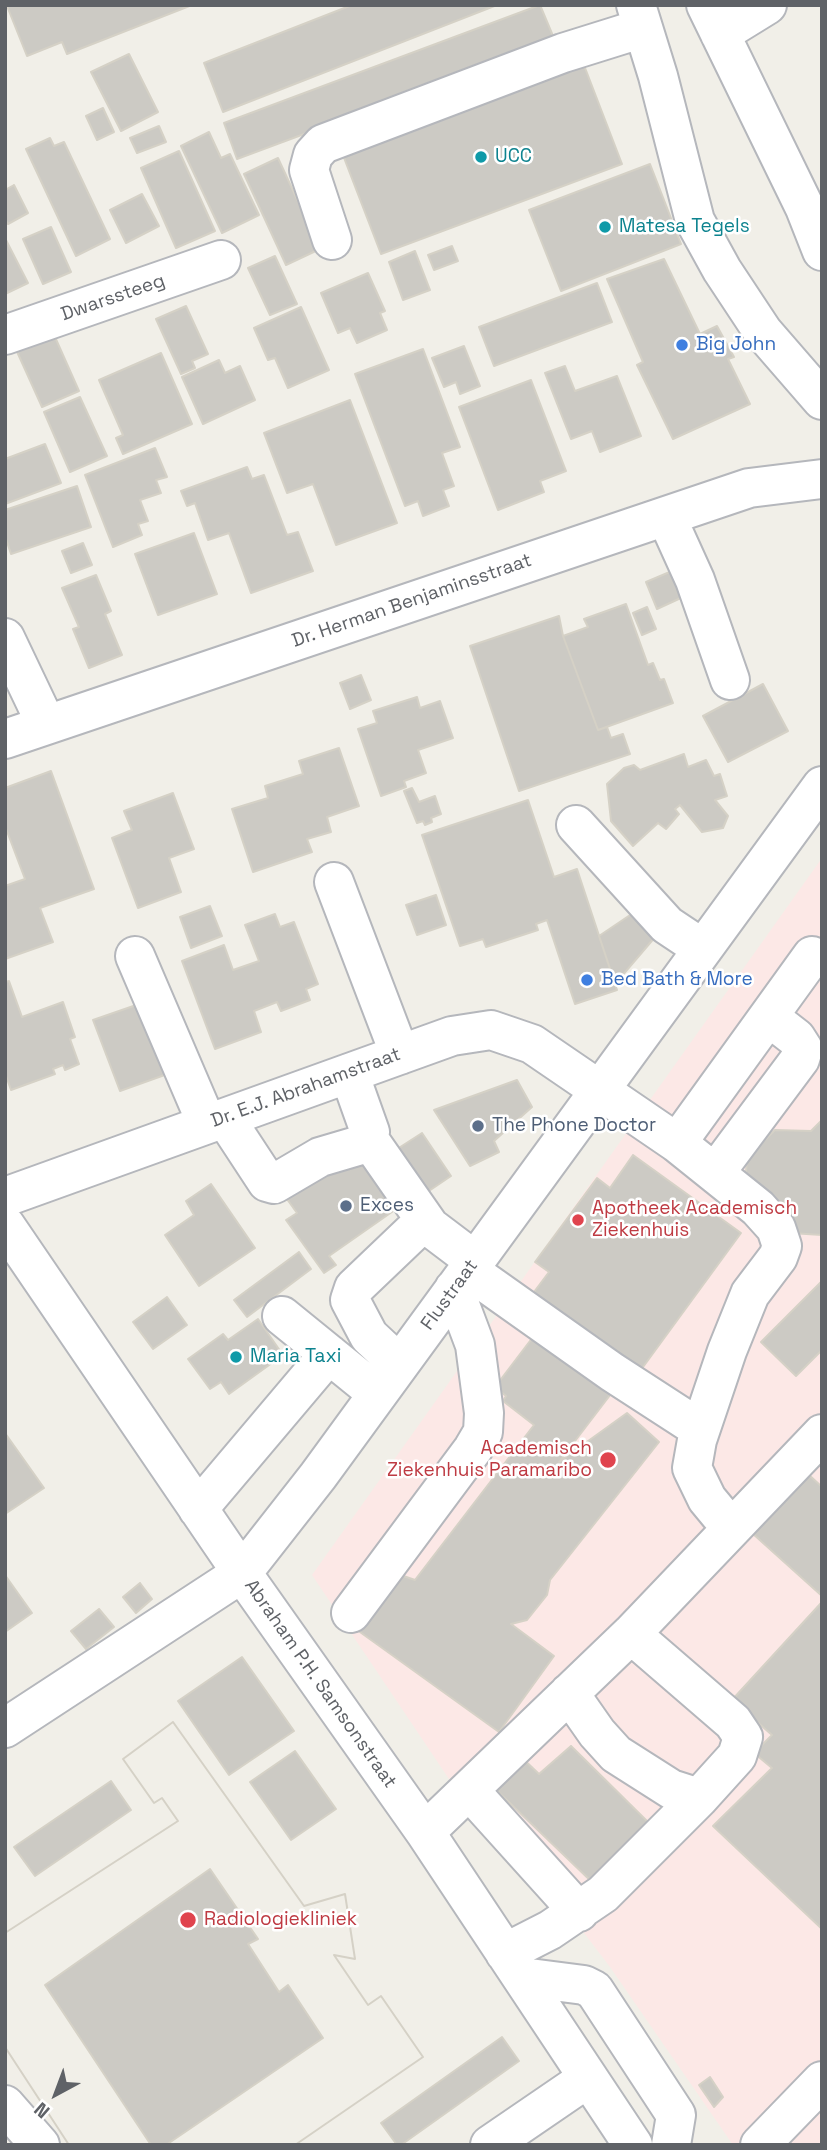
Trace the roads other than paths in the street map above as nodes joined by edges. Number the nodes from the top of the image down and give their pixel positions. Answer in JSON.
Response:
{"nodes":[{"id":1,"x":767,"y":5,"type":"edge"},
{"id":2,"x":639,"y":17,"type":"edge"},
{"id":3,"x":713,"y":20,"type":"edge"},
{"id":4,"x":332,"y":240,"type":"dead end"},
{"id":5,"x":822,"y":251,"type":"edge"},
{"id":6,"x":221,"y":260,"type":"dead end"},
{"id":7,"x":5,"y":335,"type":"edge"},
{"id":8,"x":822,"y":400,"type":"edge"},
{"id":9,"x":822,"y":479,"type":"edge"},
{"id":10,"x":666,"y":516,"type":"junction"},
{"id":11,"x":5,"y":638,"type":"edge"},
{"id":12,"x":730,"y":680,"type":"dead end"},
{"id":13,"x":46,"y":724,"type":"junction"},
{"id":14,"x":5,"y":739,"type":"edge"},
{"id":15,"x":818,"y":800,"type":"edge"},
{"id":16,"x":576,"y":825,"type":"dead end"},
{"id":17,"x":334,"y":882,"type":"dead end"},
{"id":18,"x":703,"y":949,"type":"junction"},
{"id":19,"x":135,"y":956,"type":"dead end"},
{"id":20,"x":812,"y":956,"type":"dead end"},
{"id":21,"x":769,"y":1017,"type":"junction"},
{"id":22,"x":400,"y":1055,"type":"junction"},
{"id":23,"x":349,"y":1073,"type":"junction"},
{"id":24,"x":601,"y":1089,"type":"junction"},
{"id":25,"x":216,"y":1121,"type":"junction"},
{"id":26,"x":368,"y":1138,"type":"junction"},
{"id":27,"x":677,"y":1143,"type":"junction"},
{"id":28,"x":715,"y":1173,"type":"junction"},
{"id":29,"x":5,"y":1197,"type":"edge"},
{"id":30,"x":5,"y":1225,"type":"edge"},
{"id":31,"x":430,"y":1227,"type":"junction"},
{"id":32,"x":466,"y":1273,"type":"junction"},
{"id":33,"x":282,"y":1316,"type":"dead end"},
{"id":34,"x":329,"y":1354,"type":"junction"},
{"id":35,"x":388,"y":1379,"type":"junction"},
{"id":36,"x":700,"y":1429,"type":"junction"},
{"id":37,"x":822,"y":1434,"type":"edge"},
{"id":38,"x":198,"y":1509,"type":"junction"},
{"id":39,"x":731,"y":1528,"type":"junction"},
{"id":40,"x":242,"y":1573,"type":"junction"},
{"id":41,"x":351,"y":1613,"type":"dead end"},
{"id":42,"x":631,"y":1634,"type":"junction"},
{"id":43,"x":569,"y":1693,"type":"junction"},
{"id":44,"x":5,"y":1728,"type":"edge"},
{"id":45,"x":469,"y":1790,"type":"junction"},
{"id":46,"x":699,"y":1798,"type":"junction"},
{"id":47,"x":425,"y":1832,"type":"junction"},
{"id":48,"x":579,"y":1912,"type":"junction"},
{"id":49,"x":513,"y":1965,"type":"junction"},
{"id":50,"x":588,"y":2078,"type":"junction"},
{"id":51,"x":822,"y":2081,"type":"edge"},
{"id":52,"x":5,"y":2105,"type":"edge"},
{"id":53,"x":40,"y":2145,"type":"edge"},
{"id":54,"x":490,"y":2145,"type":"edge"},
{"id":55,"x":633,"y":2145,"type":"edge"},
{"id":56,"x":671,"y":2145,"type":"edge"},
{"id":57,"x":761,"y":2145,"type":"edge"}],
"edges":[{"from":1,"to":3,"type":"street"},
{"from":2,"to":4,"type":"street"},
{"from":2,"to":8,"type":"street"},
{"from":3,"to":5,"type":"street"},
{"from":6,"to":7,"type":"street","name":"Dwarssteeg"},
{"from":9,"to":10,"type":"street","name":"Dr. Herman Benjaminsstraat"},
{"from":10,"to":12,"type":"street"},
{"from":10,"to":13,"type":"street","name":"Dr. Herman Benjaminsstraat"},
{"from":11,"to":13,"type":"street"},
{"from":13,"to":14,"type":"street","name":"Dr. Herman Benjaminsstraat"},
{"from":15,"to":18,"type":"street","name":"Flustraat"},
{"from":16,"to":18,"type":"street"},
{"from":17,"to":22,"type":"street"},
{"from":18,"to":24,"type":"street","name":"Flustraat"},
{"from":19,"to":25,"type":"street"},
{"from":20,"to":21,"type":"street"},
{"from":21,"to":27,"type":"street"},
{"from":21,"to":28,"type":"street"},
{"from":22,"to":23,"type":"street","name":"Dr. E.J. Abrahamstraat"},
{"from":22,"to":24,"type":"street","name":"Dr. E.J. Abrahamstraat"},
{"from":23,"to":25,"type":"street","name":"Dr. E.J. Abrahamstraat"},
{"from":23,"to":26,"type":"street"},
{"from":24,"to":27,"type":"street","name":"Dr. E.J. Abrahamstraat"},
{"from":24,"to":32,"type":"street","name":"Flustraat"},
{"from":25,"to":26,"type":"street"},
{"from":25,"to":29,"type":"street","name":"Dr. E.J. Abrahamstraat"},
{"from":26,"to":31,"type":"street"},
{"from":27,"to":28,"type":"street","name":"Dr. E.J. Abrahamstraat"},
{"from":28,"to":36,"type":"street","name":"Dr. E.J. Abrahamstraat"},
{"from":30,"to":38,"type":"street","name":"Abraham P.H. Samsonstraat"},
{"from":31,"to":32,"type":"street"},
{"from":31,"to":35,"type":"street"},
{"from":32,"to":35,"type":"street","name":"Flustraat"},
{"from":32,"to":36,"type":"street"},
{"from":32,"to":41,"type":"street"},
{"from":33,"to":34,"type":"street"},
{"from":34,"to":35,"type":"street"},
{"from":34,"to":38,"type":"street"},
{"from":35,"to":40,"type":"street","name":"Flustraat"},
{"from":36,"to":39,"type":"street"},
{"from":37,"to":39,"type":"street"},
{"from":38,"to":40,"type":"street","name":"Abraham P.H. Samsonstraat"},
{"from":39,"to":42,"type":"street"},
{"from":40,"to":44,"type":"street","name":"Flustraat"},
{"from":40,"to":47,"type":"street","name":"Abraham P.H. Samsonstraat"},
{"from":42,"to":43,"type":"street"},
{"from":42,"to":46,"type":"street"},
{"from":43,"to":45,"type":"street"},
{"from":43,"to":46,"type":"street"},
{"from":45,"to":47,"type":"street"},
{"from":45,"to":48,"type":"street"},
{"from":46,"to":48,"type":"street"},
{"from":47,"to":49,"type":"street","name":"Abraham P.H. Samsonstraat"},
{"from":48,"to":49,"type":"street"},
{"from":49,"to":50,"type":"street","name":"Abraham P.H. Samsonstraat"},
{"from":49,"to":56,"type":"street"},
{"from":50,"to":54,"type":"street"},
{"from":50,"to":55,"type":"street","name":"Abraham P.H. Samsonstraat"},
{"from":51,"to":57,"type":"street"},
{"from":52,"to":53,"type":"street"}]}
